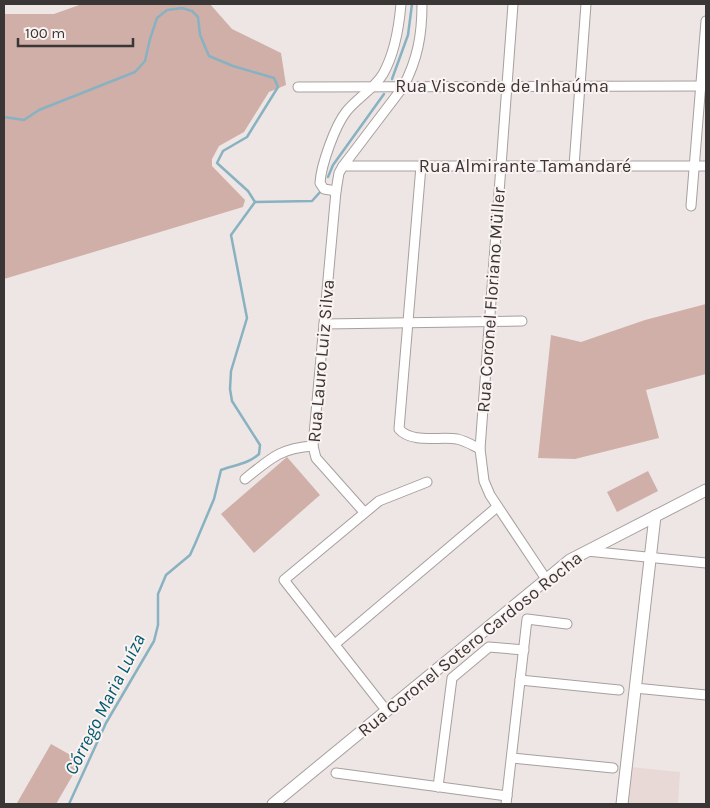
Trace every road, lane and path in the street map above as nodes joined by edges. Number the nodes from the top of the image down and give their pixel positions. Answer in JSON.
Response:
{"nodes":[{"id":1,"x":401,"y":4,"type":"edge"},
{"id":2,"x":422,"y":4,"type":"edge"},
{"id":3,"x":513,"y":4,"type":"edge"},
{"id":4,"x":586,"y":4,"type":"edge"},
{"id":5,"x":706,"y":21,"type":"edge"},
{"id":6,"x":373,"y":86,"type":"junction"},
{"id":7,"x":403,"y":86,"type":"junction"},
{"id":8,"x":507,"y":86,"type":"junction"},
{"id":9,"x":580,"y":86,"type":"junction"},
{"id":10,"x":704,"y":86,"type":"edge"},
{"id":11,"x":298,"y":87,"type":"dead end"},
{"id":12,"x":344,"y":166,"type":"junction"},
{"id":13,"x":421,"y":166,"type":"junction"},
{"id":14,"x":501,"y":166,"type":"junction"},
{"id":15,"x":574,"y":166,"type":"junction"},
{"id":16,"x":695,"y":166,"type":"junction"},
{"id":17,"x":706,"y":166,"type":"edge"},
{"id":18,"x":336,"y":191,"type":"junction"},
{"id":19,"x":691,"y":206,"type":"dead end"},
{"id":20,"x":522,"y":320,"type":"dead end"},
{"id":21,"x":489,"y":321,"type":"junction"},
{"id":22,"x":407,"y":322,"type":"junction"},
{"id":23,"x":324,"y":324,"type":"junction"},
{"id":24,"x":313,"y":446,"type":"junction"},
{"id":25,"x":480,"y":449,"type":"junction"},
{"id":26,"x":245,"y":479,"type":"dead end"},
{"id":27,"x":427,"y":482,"type":"dead end"},
{"id":28,"x":706,"y":490,"type":"edge"},
{"id":29,"x":497,"y":507,"type":"junction"},
{"id":30,"x":364,"y":512,"type":"junction"},
{"id":31,"x":655,"y":516,"type":"junction"},
{"id":32,"x":585,"y":551,"type":"junction"},
{"id":33,"x":649,"y":558,"type":"junction"},
{"id":34,"x":706,"y":563,"type":"edge"},
{"id":35,"x":546,"y":579,"type":"junction"},
{"id":36,"x":567,"y":624,"type":"dead end"},
{"id":37,"x":335,"y":644,"type":"junction"},
{"id":38,"x":524,"y":650,"type":"junction"},
{"id":39,"x":520,"y":680,"type":"junction"},
{"id":40,"x":635,"y":688,"type":"junction"},
{"id":41,"x":620,"y":690,"type":"dead end"},
{"id":42,"x":706,"y":695,"type":"edge"},
{"id":43,"x":386,"y":710,"type":"junction"},
{"id":44,"x":512,"y":758,"type":"junction"},
{"id":45,"x":613,"y":768,"type":"dead end"},
{"id":46,"x":336,"y":772,"type":"dead end"},
{"id":47,"x":438,"y":786,"type":"junction"},
{"id":48,"x":507,"y":800,"type":"edge"},
{"id":49,"x":273,"y":804,"type":"edge"},
{"id":50,"x":622,"y":804,"type":"edge"}],
"edges":[{"from":1,"to":6,"type":"street"},
{"from":2,"to":7,"type":"street","name":"Rua Lauro Luiz Silva"},
{"from":3,"to":8,"type":"street","name":"Rua Coronel Floriano Müller"},
{"from":4,"to":9,"type":"street"},
{"from":5,"to":10,"type":"street"},
{"from":6,"to":7,"type":"street","name":"Rua Visconde de Inhaúma"},
{"from":6,"to":11,"type":"street","name":"Rua Visconde de Inhaúma"},
{"from":6,"to":18,"type":"street"},
{"from":7,"to":8,"type":"street","name":"Rua Visconde de Inhaúma"},
{"from":7,"to":12,"type":"street","name":"Rua Lauro Luiz Silva"},
{"from":8,"to":9,"type":"street","name":"Rua Visconde de Inhaúma"},
{"from":8,"to":14,"type":"street","name":"Rua Coronel Floriano Müller"},
{"from":9,"to":10,"type":"street","name":"Rua Visconde de Inhaúma"},
{"from":9,"to":15,"type":"street"},
{"from":10,"to":16,"type":"street"},
{"from":12,"to":13,"type":"street","name":"Rua Almirante Tamandaré"},
{"from":12,"to":18,"type":"street","name":"Rua Lauro Luiz Silva"},
{"from":13,"to":14,"type":"street","name":"Rua Almirante Tamandaré"},
{"from":13,"to":22,"type":"street"},
{"from":14,"to":15,"type":"street","name":"Rua Almirante Tamandaré"},
{"from":14,"to":21,"type":"street","name":"Rua Coronel Floriano Müller"},
{"from":15,"to":16,"type":"street","name":"Rua Almirante Tamandaré"},
{"from":16,"to":17,"type":"street","name":"Rua Almirante Tamandaré"},
{"from":16,"to":19,"type":"street"},
{"from":18,"to":23,"type":"street","name":"Rua Lauro Luiz Silva"},
{"from":20,"to":21,"type":"street"},
{"from":21,"to":22,"type":"street"},
{"from":21,"to":25,"type":"street","name":"Rua Coronel Floriano Müller"},
{"from":22,"to":23,"type":"street"},
{"from":22,"to":25,"type":"street"},
{"from":23,"to":24,"type":"street","name":"Rua Lauro Luiz Silva"},
{"from":24,"to":26,"type":"street"},
{"from":24,"to":30,"type":"street","name":"Rua Lauro Luiz Silva"},
{"from":25,"to":29,"type":"street","name":"Rua Coronel Floriano Müller"},
{"from":27,"to":30,"type":"street"},
{"from":28,"to":31,"type":"street","name":"Rua Coronel Sotero Cardoso Rocha"},
{"from":29,"to":35,"type":"street","name":"Rua Coronel Floriano Müller"},
{"from":29,"to":37,"type":"street"},
{"from":30,"to":37,"type":"street"},
{"from":31,"to":32,"type":"street","name":"Rua Coronel Sotero Cardoso Rocha"},
{"from":31,"to":33,"type":"street"},
{"from":32,"to":33,"type":"street"},
{"from":32,"to":35,"type":"street","name":"Rua Coronel Sotero Cardoso Rocha"},
{"from":33,"to":34,"type":"street"},
{"from":33,"to":40,"type":"street"},
{"from":35,"to":43,"type":"street","name":"Rua Coronel Sotero Cardoso Rocha"},
{"from":36,"to":38,"type":"street"},
{"from":37,"to":43,"type":"street"},
{"from":38,"to":39,"type":"street"},
{"from":38,"to":47,"type":"street"},
{"from":39,"to":41,"type":"street"},
{"from":39,"to":44,"type":"street"},
{"from":40,"to":42,"type":"street"},
{"from":40,"to":50,"type":"street"},
{"from":43,"to":49,"type":"street","name":"Rua Coronel Sotero Cardoso Rocha"},
{"from":44,"to":45,"type":"street"},
{"from":44,"to":48,"type":"street"},
{"from":46,"to":47,"type":"street"},
{"from":47,"to":48,"type":"street"}]}
